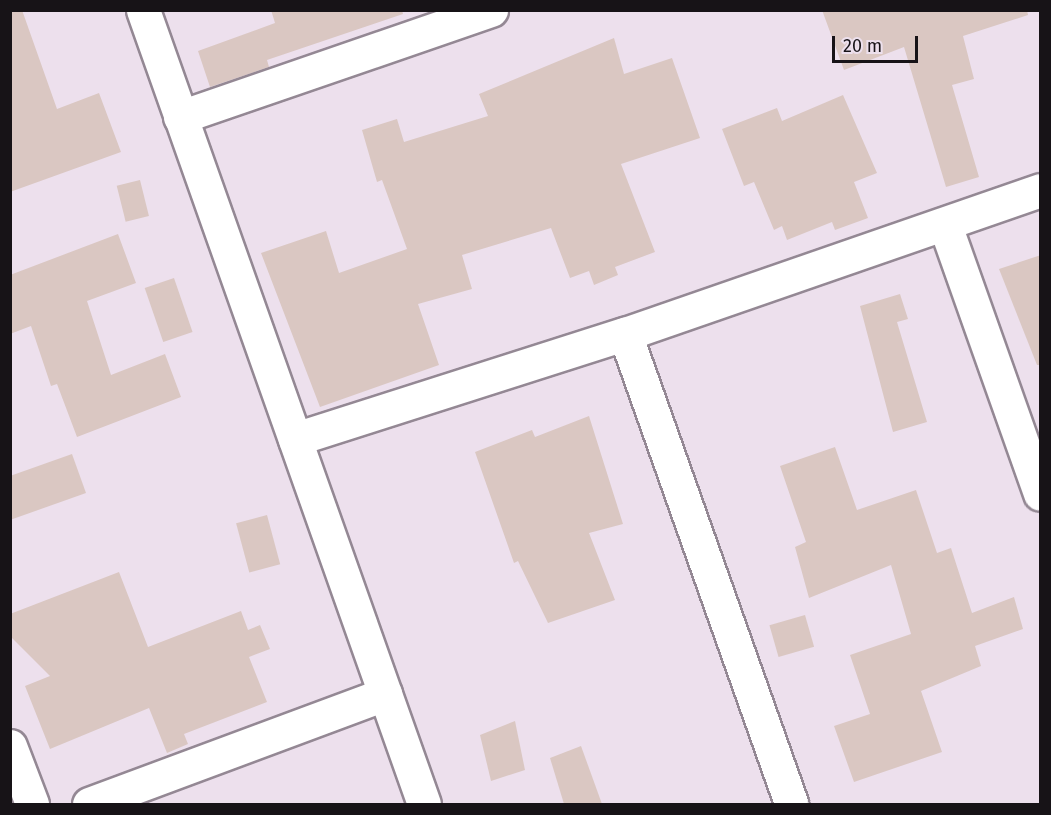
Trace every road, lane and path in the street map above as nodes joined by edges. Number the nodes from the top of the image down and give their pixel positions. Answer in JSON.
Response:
{"nodes":[{"id":1,"x":143,"y":10,"type":"edge"},
{"id":2,"x":491,"y":10,"type":"edge"},
{"id":3,"x":180,"y":117,"type":"junction"},
{"id":4,"x":1041,"y":190,"type":"edge"},
{"id":5,"x":945,"y":225,"type":"junction"},
{"id":6,"x":624,"y":334,"type":"junction"},
{"id":7,"x":295,"y":438,"type":"junction"},
{"id":8,"x":1041,"y":494,"type":"edge"},
{"id":9,"x":385,"y":694,"type":"junction"},
{"id":10,"x":10,"y":746,"type":"edge"},
{"id":11,"x":32,"y":804,"type":"edge"},
{"id":12,"x":89,"y":804,"type":"edge"},
{"id":13,"x":424,"y":804,"type":"edge"},
{"id":14,"x":791,"y":804,"type":"edge"}],
"edges":[{"from":1,"to":3,"type":"street"},
{"from":2,"to":3,"type":"street"},
{"from":3,"to":7,"type":"street"},
{"from":4,"to":5,"type":"street"},
{"from":5,"to":6,"type":"street"},
{"from":5,"to":8,"type":"street"},
{"from":6,"to":7,"type":"street"},
{"from":6,"to":14,"type":"street"},
{"from":7,"to":9,"type":"street"},
{"from":9,"to":12,"type":"street"},
{"from":9,"to":13,"type":"street"},
{"from":10,"to":11,"type":"street"}]}
